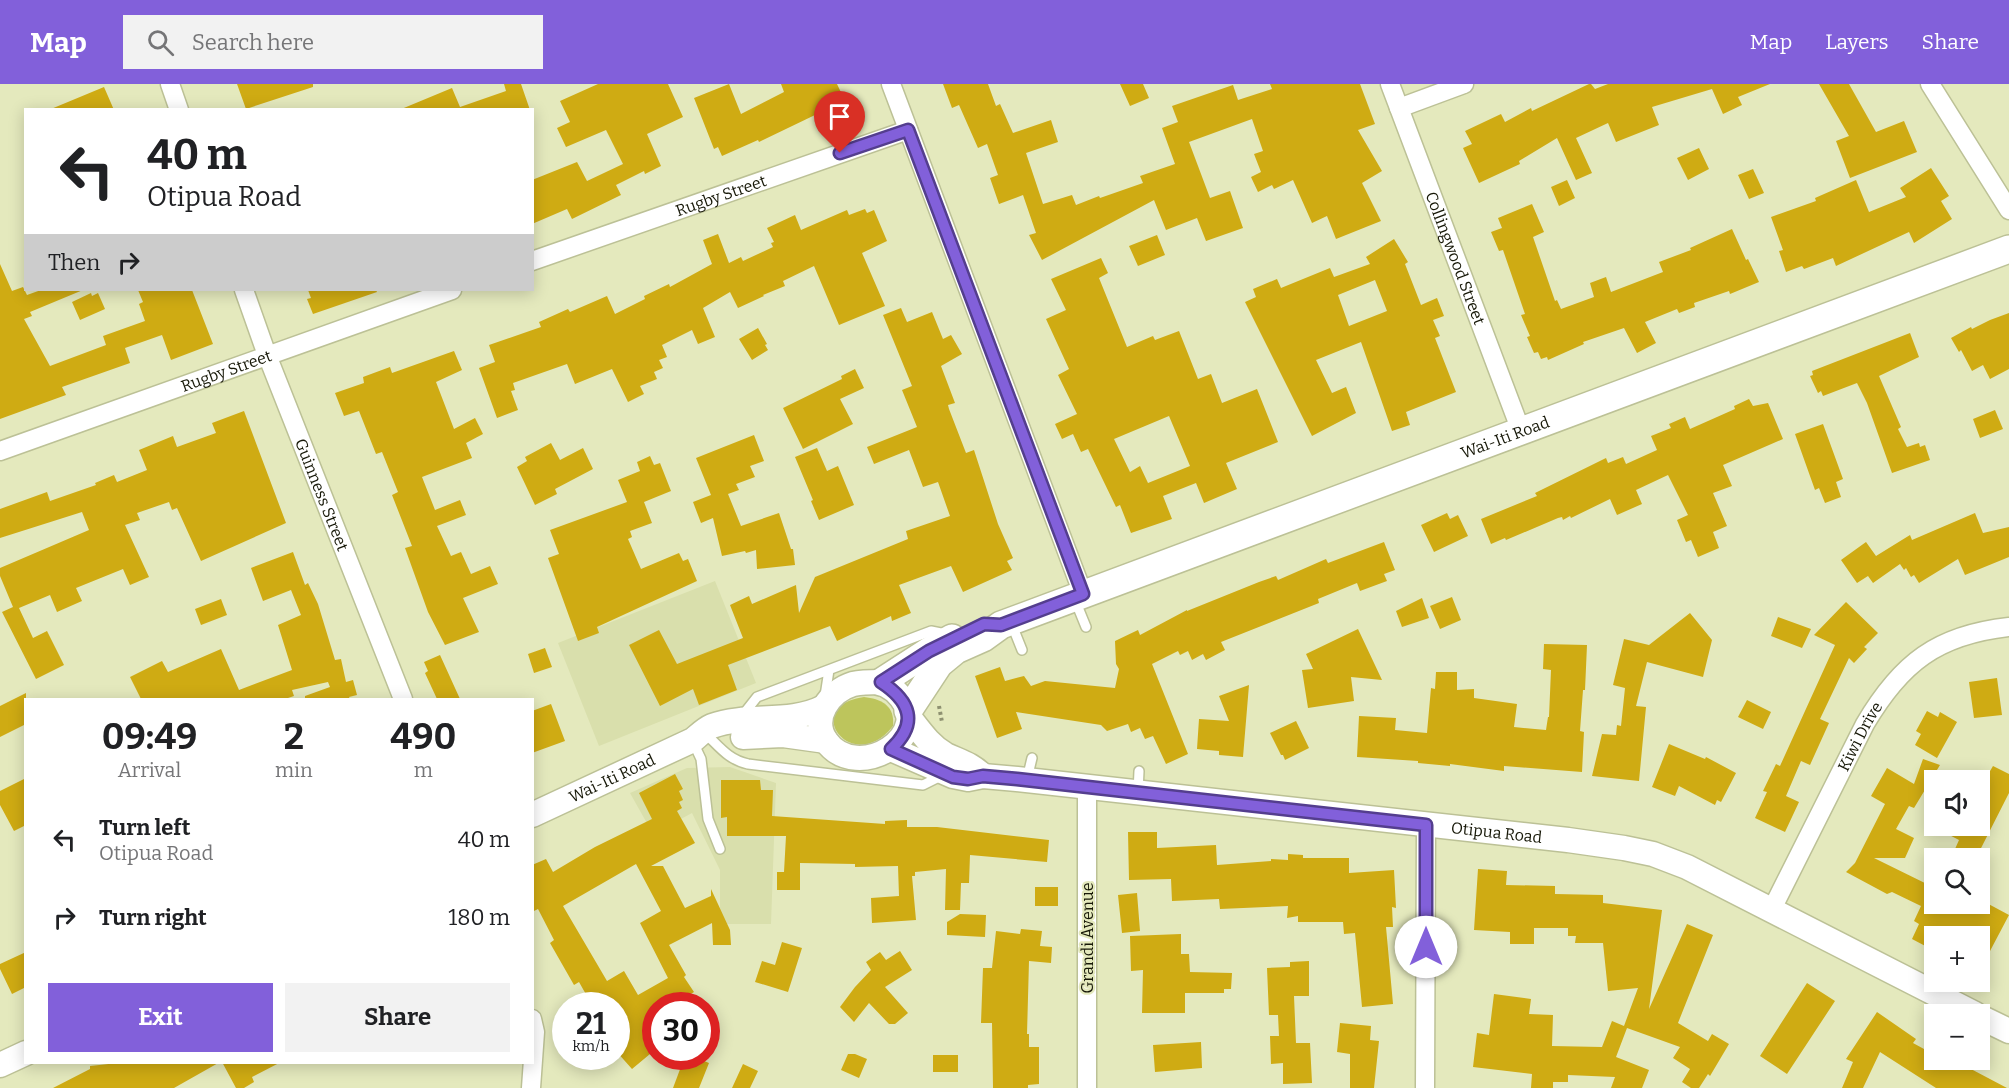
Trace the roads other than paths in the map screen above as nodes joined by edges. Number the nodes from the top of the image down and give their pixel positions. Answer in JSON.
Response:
{"nodes":[{"id":1,"x":170,"y":84,"type":"edge"},
{"id":2,"x":891,"y":84,"type":"edge"},
{"id":3,"x":1390,"y":84,"type":"edge"},
{"id":4,"x":1464,"y":84,"type":"edge"},
{"id":5,"x":1930,"y":84,"type":"edge"},
{"id":6,"x":178,"y":108,"type":"edge"},
{"id":7,"x":1399,"y":108,"type":"junction"},
{"id":8,"x":908,"y":130,"type":"junction"},
{"id":9,"x":2009,"y":210,"type":"edge"},
{"id":10,"x":2009,"y":249,"type":"edge"},
{"id":11,"x":534,"y":260,"type":"edge"},
{"id":12,"x":244,"y":291,"type":"edge"},
{"id":13,"x":449,"y":291,"type":"edge"},
{"id":14,"x":267,"y":355,"type":"junction"},
{"id":15,"x":1521,"y":432,"type":"junction"},
{"id":16,"x":0,"y":451,"type":"edge"},
{"id":17,"x":1079,"y":596,"type":"junction"},
{"id":18,"x":1006,"y":623,"type":"junction"},
{"id":19,"x":1086,"y":627,"type":"dead end"},
{"id":20,"x":2009,"y":627,"type":"edge"},
{"id":21,"x":956,"y":637,"type":"junction"},
{"id":22,"x":1022,"y":650,"type":"dead end"},
{"id":23,"x":829,"y":670,"type":"junction"},
{"id":24,"x":881,"y":682,"type":"junction"},
{"id":25,"x":403,"y":698,"type":"edge"},
{"id":26,"x":824,"y":707,"type":"junction"},
{"id":27,"x":908,"y":714,"type":"junction"},
{"id":28,"x":739,"y":721,"type":"junction"},
{"id":29,"x":702,"y":739,"type":"junction"},
{"id":30,"x":826,"y":741,"type":"junction"},
{"id":31,"x":891,"y":749,"type":"junction"},
{"id":32,"x":945,"y":774,"type":"junction"},
{"id":33,"x":983,"y":776,"type":"junction"},
{"id":34,"x":1087,"y":788,"type":"junction"},
{"id":35,"x":534,"y":814,"type":"edge"},
{"id":36,"x":1426,"y":825,"type":"junction"},
{"id":37,"x":720,"y":849,"type":"dead end"},
{"id":38,"x":1771,"y":911,"type":"junction"},
{"id":39,"x":1955,"y":1004,"type":"edge"},
{"id":40,"x":1990,"y":1022,"type":"edge"},
{"id":41,"x":534,"y":1028,"type":"edge"},
{"id":42,"x":2009,"y":1031,"type":"edge"},
{"id":43,"x":534,"y":1046,"type":"edge"},
{"id":44,"x":24,"y":1054,"type":"edge"},
{"id":45,"x":533,"y":1064,"type":"edge"},
{"id":46,"x":0,"y":1065,"type":"edge"},
{"id":47,"x":531,"y":1088,"type":"edge"},
{"id":48,"x":1087,"y":1088,"type":"edge"},
{"id":49,"x":1425,"y":1088,"type":"edge"}],
"edges":[{"from":1,"to":6,"type":"street"},
{"from":2,"to":8,"type":"street"},
{"from":3,"to":7,"type":"street","name":"Collingwood Street"},
{"from":4,"to":7,"type":"street"},
{"from":5,"to":9,"type":"street"},
{"from":7,"to":15,"type":"street","name":"Collingwood Street"},
{"from":8,"to":11,"type":"street","name":"Rugby Street"},
{"from":8,"to":17,"type":"street"},
{"from":10,"to":15,"type":"main road","name":"Wai-Iti Road"},
{"from":12,"to":14,"type":"street","name":"Guinness Street"},
{"from":13,"to":14,"type":"street","name":"Rugby Street"},
{"from":14,"to":16,"type":"street","name":"Rugby Street"},
{"from":14,"to":25,"type":"street","name":"Guinness Street"},
{"from":15,"to":17,"type":"main road","name":"Wai-Iti Road"},
{"from":17,"to":18,"type":"main road","name":"Wai-Iti Road"},
{"from":17,"to":19,"type":"lane"},
{"from":18,"to":21,"type":"main road","name":"Wai-Iti Road"},
{"from":18,"to":22,"type":"lane"},
{"from":18,"to":27,"type":"main road","name":"Wai-Iti Road"},
{"from":20,"to":38,"type":"street","name":"Kiwi Drive"},
{"from":21,"to":23,"type":"lane"},
{"from":21,"to":24,"type":"main road","name":"Wai-Iti Road"},
{"from":23,"to":26,"type":"lane"},
{"from":23,"to":28,"type":"lane"},
{"from":24,"to":26,"type":"street"},
{"from":24,"to":27,"type":"street"},
{"from":26,"to":28,"type":"street","name":"Wai-Iti Road"},
{"from":26,"to":30,"type":"street"},
{"from":27,"to":31,"type":"street"},
{"from":27,"to":33,"type":"street","name":"Otipua Road"},
{"from":28,"to":29,"type":"street","name":"Wai-Iti Road"},
{"from":29,"to":30,"type":"street","name":"Wai-Iti Road"},
{"from":29,"to":32,"type":"lane"},
{"from":29,"to":35,"type":"street","name":"Wai-Iti Road"},
{"from":29,"to":37,"type":"lane"},
{"from":30,"to":31,"type":"street"},
{"from":31,"to":32,"type":"street","name":"Otipua Road"},
{"from":32,"to":33,"type":"street","name":"Otipua Road"},
{"from":33,"to":34,"type":"street","name":"Otipua Road"},
{"from":34,"to":36,"type":"street","name":"Otipua Road"},
{"from":34,"to":48,"type":"street","name":"Grandi Avenue"},
{"from":36,"to":38,"type":"street","name":"Otipua Road"},
{"from":36,"to":49,"type":"street"},
{"from":38,"to":39,"type":"street","name":"Otipua Road"},
{"from":40,"to":42,"type":"street"},
{"from":41,"to":43,"type":"street"},
{"from":44,"to":46,"type":"street"},
{"from":45,"to":47,"type":"street"}]}
